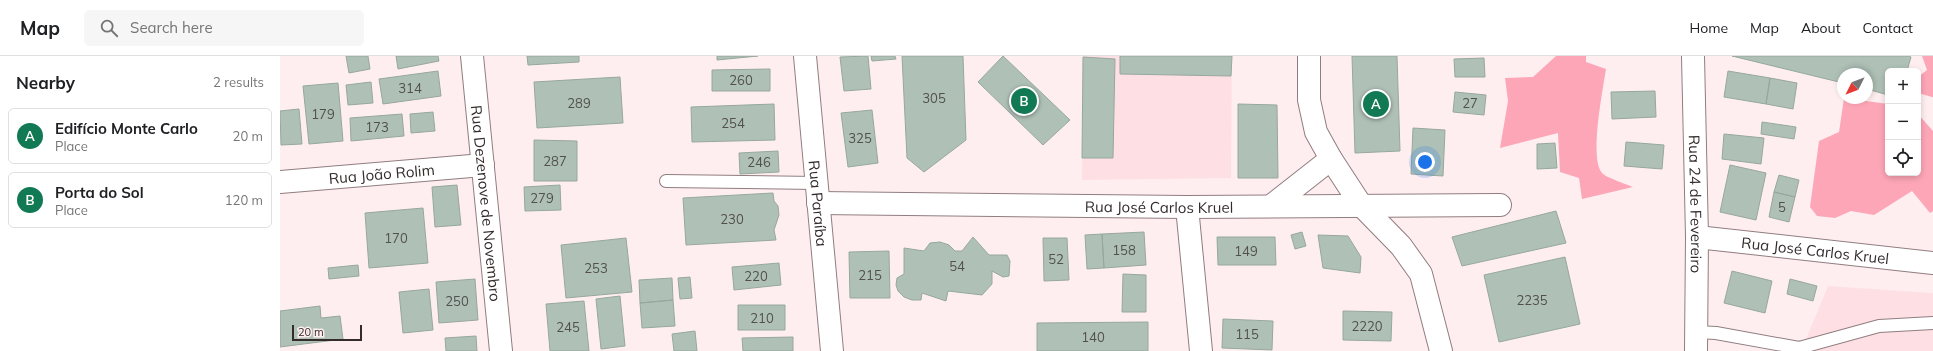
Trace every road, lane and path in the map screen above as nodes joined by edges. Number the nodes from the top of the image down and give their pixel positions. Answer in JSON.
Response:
{"nodes":[{"id":1,"x":472,"y":56,"type":"edge"},
{"id":2,"x":805,"y":56,"type":"edge"},
{"id":3,"x":1309,"y":56,"type":"edge"},
{"id":4,"x":1693,"y":56,"type":"edge"},
{"id":5,"x":1331,"y":159,"type":"junction"},
{"id":6,"x":483,"y":165,"type":"junction"},
{"id":7,"x":666,"y":181,"type":"dead end"},
{"id":8,"x":280,"y":182,"type":"edge"},
{"id":9,"x":818,"y":193,"type":"junction"},
{"id":10,"x":1500,"y":204,"type":"dead end"},
{"id":11,"x":1361,"y":205,"type":"junction"},
{"id":12,"x":1187,"y":206,"type":"junction"},
{"id":13,"x":1271,"y":206,"type":"junction"},
{"id":14,"x":1697,"y":237,"type":"junction"},
{"id":15,"x":1933,"y":263,"type":"edge"},
{"id":16,"x":1933,"y":323,"type":"edge"},
{"id":17,"x":1696,"y":342,"type":"edge"},
{"id":18,"x":501,"y":351,"type":"edge"},
{"id":19,"x":832,"y":351,"type":"edge"},
{"id":20,"x":1201,"y":351,"type":"edge"},
{"id":21,"x":1441,"y":351,"type":"edge"}],
"edges":[{"from":1,"to":6,"type":"street","name":"Rua Dezenove de Novembro"},
{"from":2,"to":9,"type":"street","name":"Rua Paraíba"},
{"from":3,"to":5,"type":"street"},
{"from":4,"to":14,"type":"street","name":"Rua 24 de Fevereiro"},
{"from":5,"to":11,"type":"street"},
{"from":5,"to":13,"type":"street"},
{"from":6,"to":8,"type":"street","name":"Rua João Rolim"},
{"from":6,"to":18,"type":"street","name":"Rua Dezenove de Novembro"},
{"from":7,"to":9,"type":"lane"},
{"from":9,"to":12,"type":"street","name":"Rua José Carlos Kruel"},
{"from":9,"to":19,"type":"street","name":"Rua Paraíba"},
{"from":10,"to":11,"type":"street","name":"Rua José Carlos Kruel"},
{"from":11,"to":13,"type":"street","name":"Rua José Carlos Kruel"},
{"from":11,"to":21,"type":"street"},
{"from":12,"to":13,"type":"street","name":"Rua José Carlos Kruel"},
{"from":12,"to":20,"type":"street"},
{"from":14,"to":15,"type":"street","name":"Rua José Carlos Kruel"},
{"from":14,"to":17,"type":"street","name":"Rua 24 de Fevereiro"},
{"from":16,"to":17,"type":"lane"}]}
